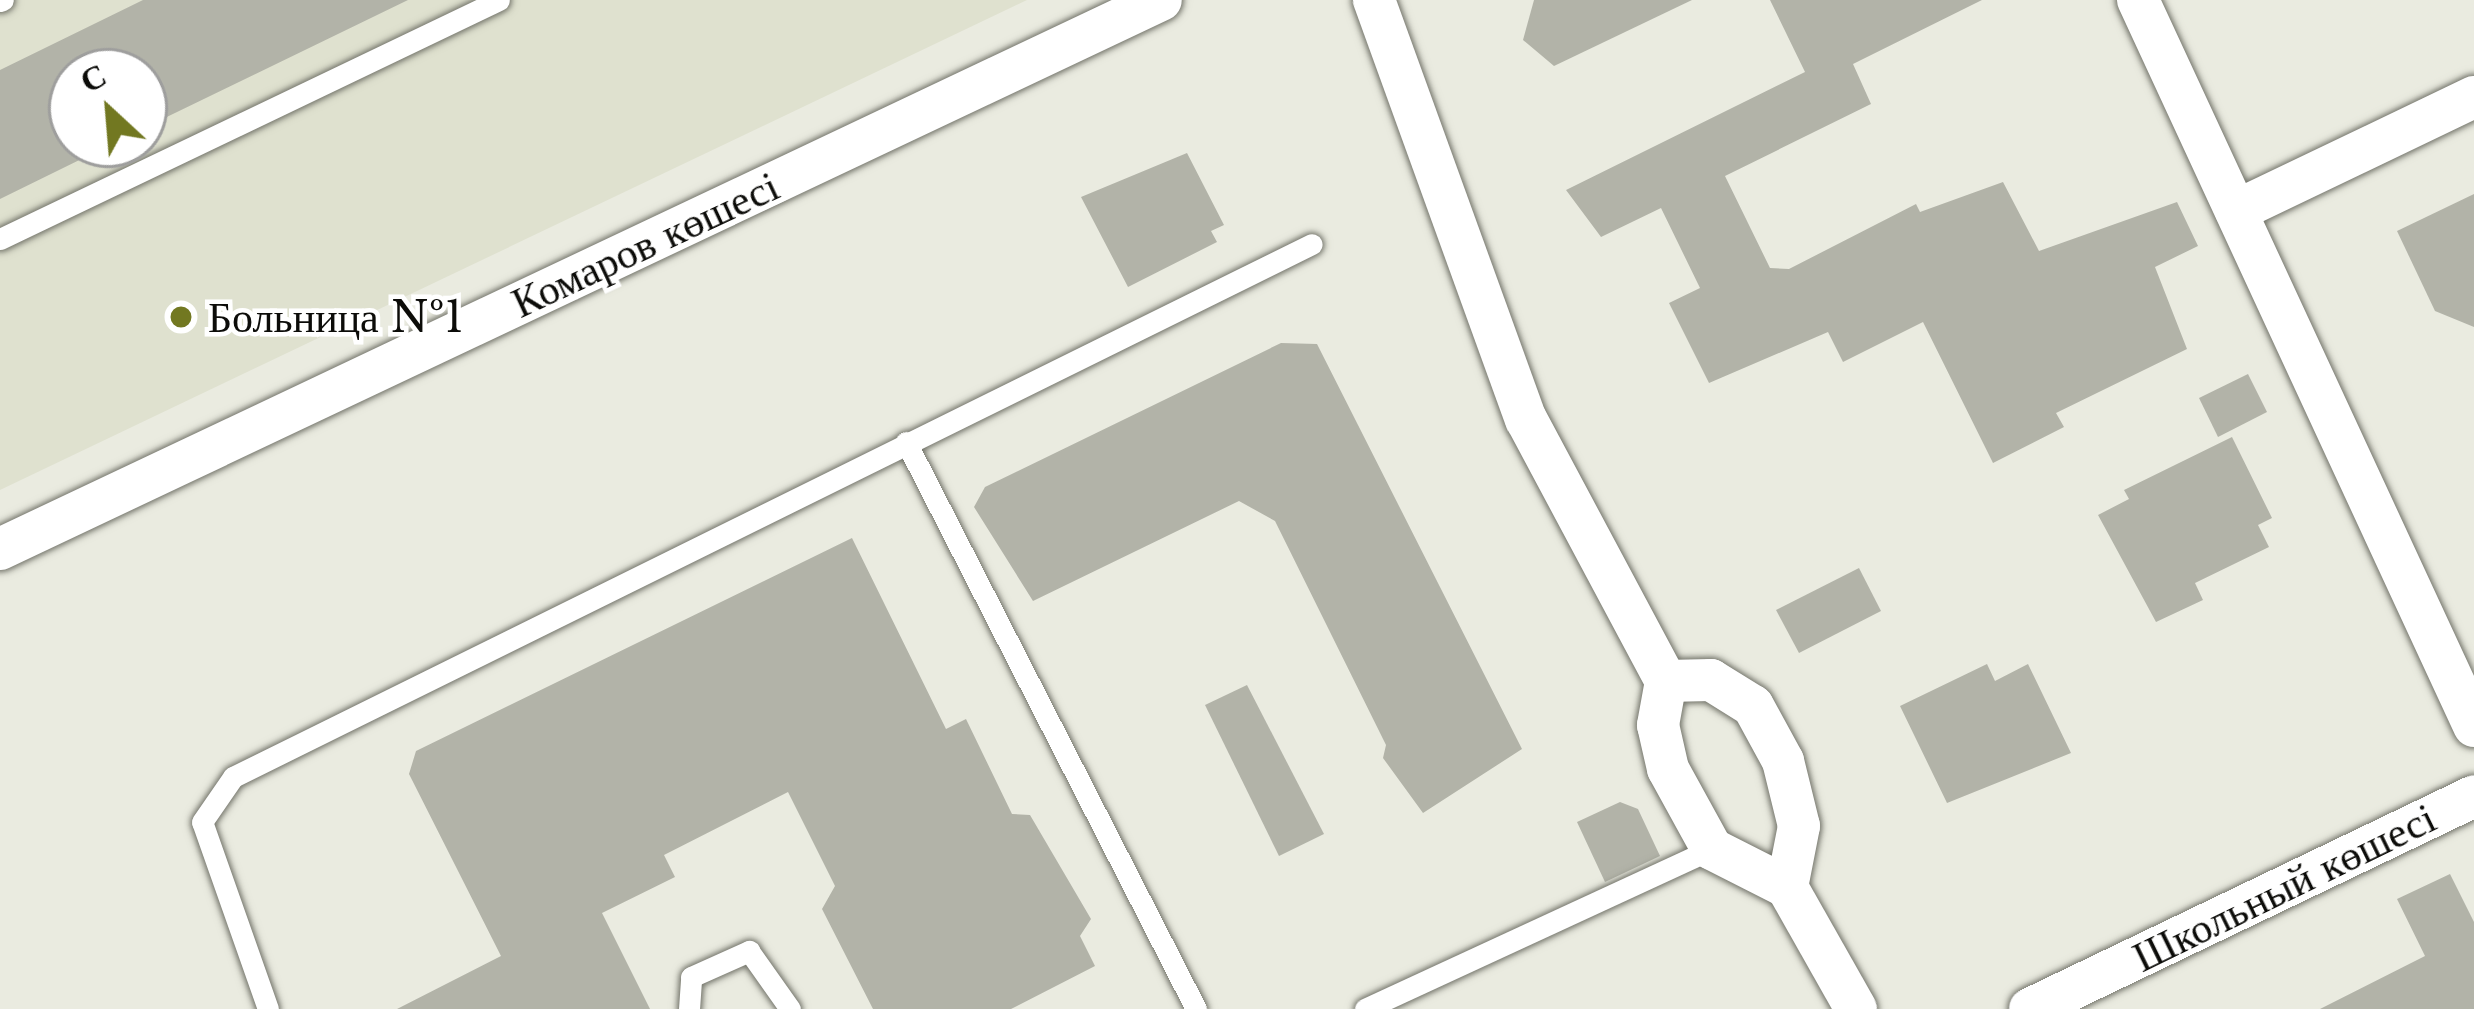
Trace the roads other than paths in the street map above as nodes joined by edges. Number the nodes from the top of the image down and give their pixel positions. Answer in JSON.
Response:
{"nodes":[{"id":1,"x":500,"y":0,"type":"edge"},
{"id":2,"x":1161,"y":0,"type":"edge"},
{"id":3,"x":1374,"y":0,"type":"edge"},
{"id":4,"x":2138,"y":0,"type":"edge"},
{"id":5,"x":2474,"y":97,"type":"edge"},
{"id":6,"x":2236,"y":211,"type":"junction"},
{"id":7,"x":0,"y":239,"type":"edge"},
{"id":8,"x":1312,"y":244,"type":"dead end"},
{"id":9,"x":905,"y":442,"type":"junction"},
{"id":10,"x":0,"y":549,"type":"edge"},
{"id":11,"x":1666,"y":681,"type":"junction"},
{"id":12,"x":2474,"y":726,"type":"edge"},
{"id":13,"x":2474,"y":796,"type":"edge"},
{"id":14,"x":1712,"y":849,"type":"junction"},
{"id":15,"x":1787,"y":887,"type":"junction"},
{"id":16,"x":268,"y":1009,"type":"edge"},
{"id":17,"x":688,"y":1009,"type":"edge"},
{"id":18,"x":790,"y":1009,"type":"edge"},
{"id":19,"x":1196,"y":1009,"type":"edge"},
{"id":20,"x":1365,"y":1009,"type":"edge"},
{"id":21,"x":1856,"y":1009,"type":"edge"},
{"id":22,"x":2030,"y":1009,"type":"edge"}],
"edges":[{"from":1,"to":7,"type":"lane"},
{"from":2,"to":10,"type":"street","name":"Комаров көшесі"},
{"from":3,"to":11,"type":"street"},
{"from":4,"to":6,"type":"street"},
{"from":5,"to":6,"type":"street"},
{"from":6,"to":12,"type":"street"},
{"from":8,"to":9,"type":"lane"},
{"from":9,"to":16,"type":"lane"},
{"from":9,"to":19,"type":"lane"},
{"from":11,"to":14,"type":"street"},
{"from":11,"to":15,"type":"street"},
{"from":13,"to":22,"type":"street","name":"Школьный көшесі"},
{"from":14,"to":15,"type":"street"},
{"from":14,"to":20,"type":"lane"},
{"from":15,"to":21,"type":"street"},
{"from":17,"to":18,"type":"lane"}]}
